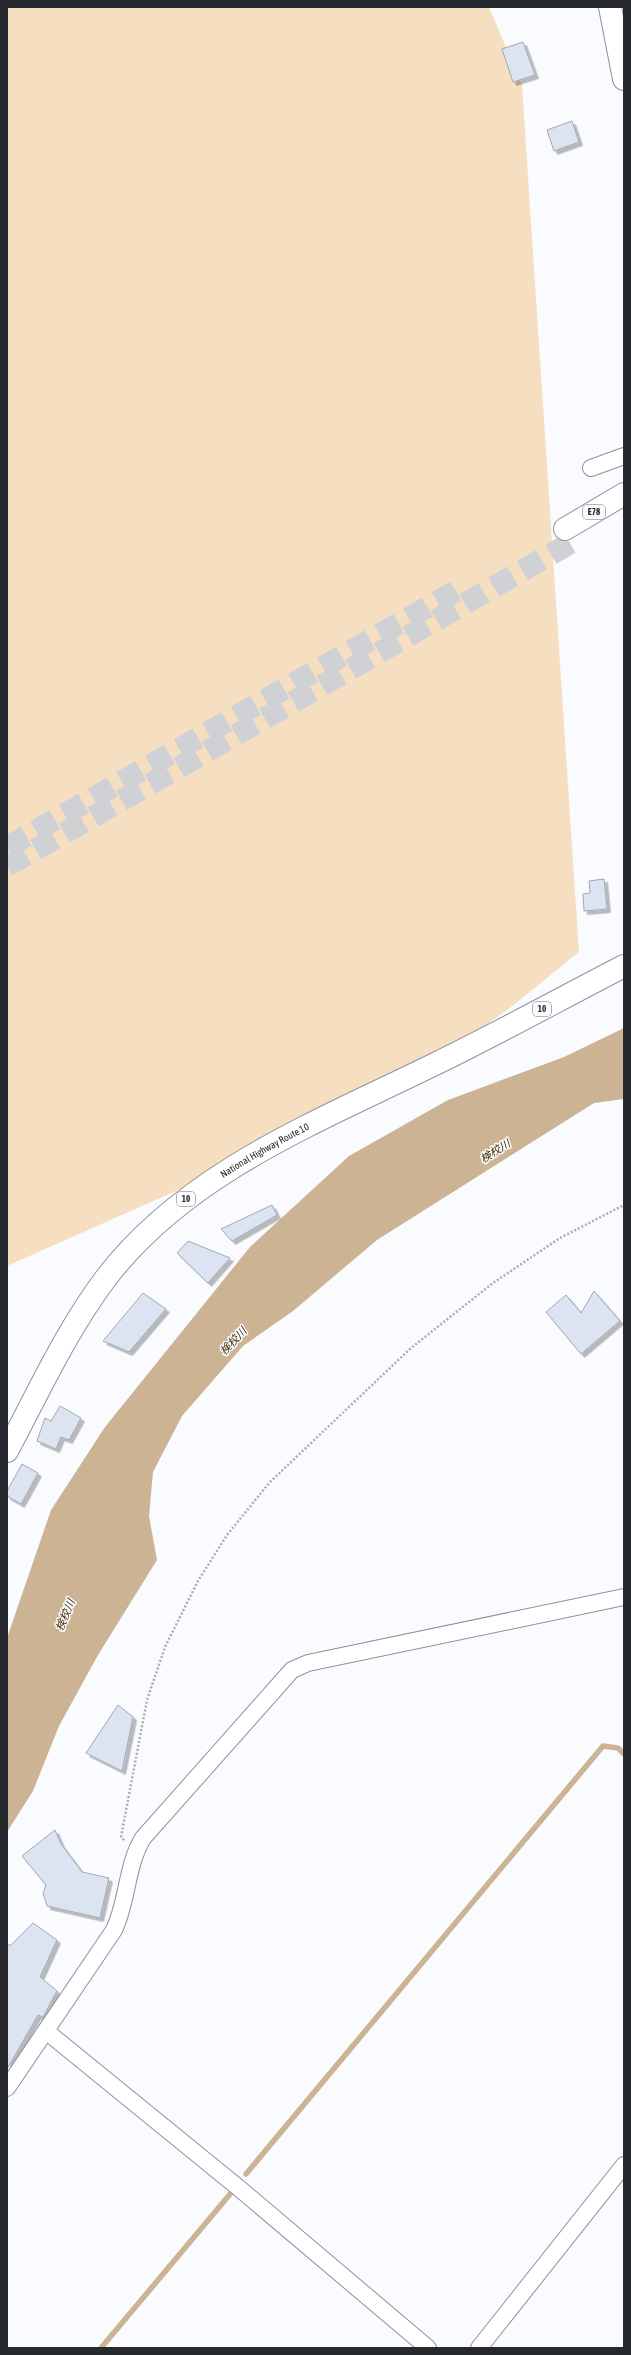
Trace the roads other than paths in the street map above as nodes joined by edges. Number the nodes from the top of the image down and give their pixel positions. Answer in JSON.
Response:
{"nodes":[{"id":1,"x":610,"y":7,"type":"edge"},
{"id":2,"x":624,"y":80,"type":"edge"},
{"id":3,"x":624,"y":456,"type":"edge"},
{"id":4,"x":591,"y":468,"type":"dead end"},
{"id":5,"x":624,"y":494,"type":"edge"},
{"id":6,"x":624,"y":511,"type":"edge"},
{"id":7,"x":624,"y":966,"type":"edge"},
{"id":8,"x":7,"y":1451,"type":"edge"},
{"id":9,"x":624,"y":1597,"type":"edge"},
{"id":10,"x":46,"y":2031,"type":"junction"},
{"id":11,"x":7,"y":2088,"type":"edge"},
{"id":12,"x":624,"y":2165,"type":"edge"},
{"id":13,"x":428,"y":2348,"type":"edge"},
{"id":14,"x":479,"y":2348,"type":"edge"}],
"edges":[{"from":1,"to":2,"type":"main road"},
{"from":3,"to":4,"type":"street"},
{"from":5,"to":6,"type":"main road","number":"E78"},
{"from":7,"to":8,"type":"main road","name":"National Highway Route 10","number":"10"},
{"from":9,"to":10,"type":"street"},
{"from":10,"to":11,"type":"street"},
{"from":10,"to":13,"type":"street"},
{"from":12,"to":14,"type":"street"}]}
